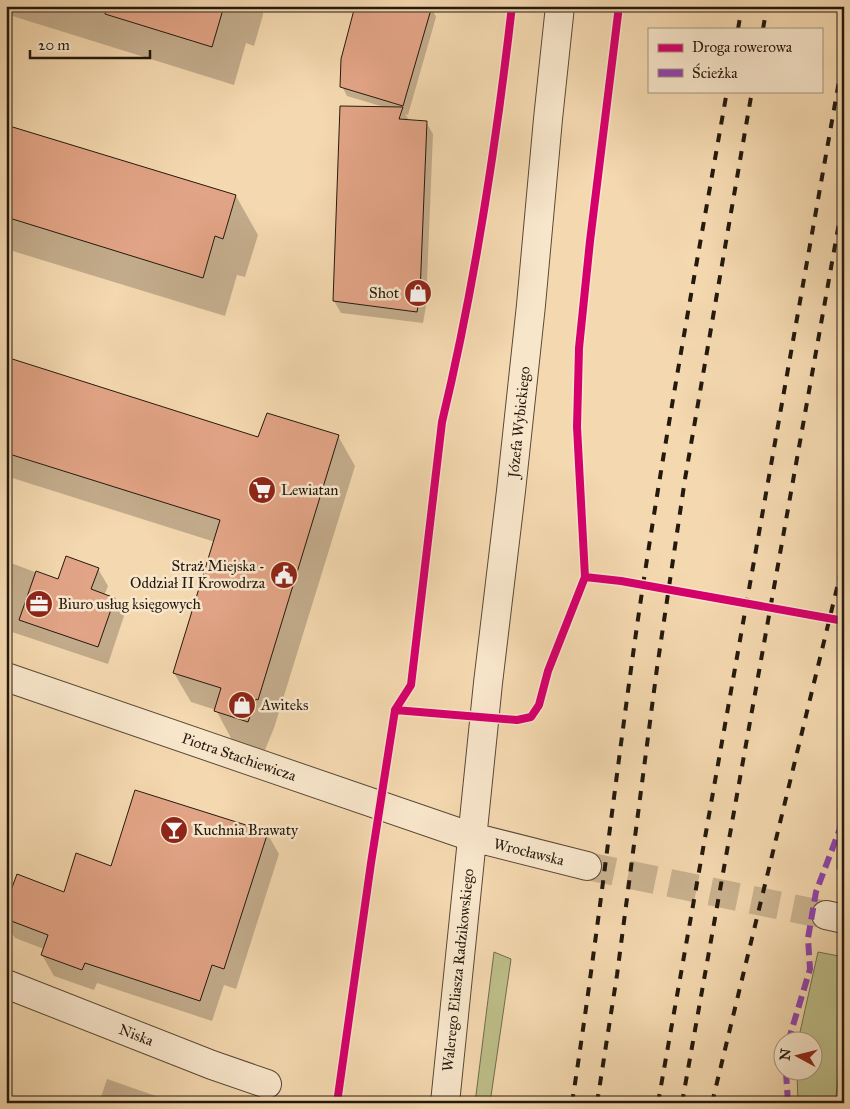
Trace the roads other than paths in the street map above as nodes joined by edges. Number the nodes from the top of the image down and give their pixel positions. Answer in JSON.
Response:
{"nodes":[{"id":1,"x":560,"y":6,"type":"edge"},
{"id":2,"x":6,"y":677,"type":"edge"},
{"id":3,"x":472,"y":837,"type":"junction"},
{"id":4,"x":587,"y":866,"type":"tunnel mouth"},
{"id":5,"x":6,"y":984,"type":"edge"},
{"id":6,"x":267,"y":1084,"type":"dead end"},
{"id":7,"x":445,"y":1103,"type":"edge"}],
"edges":[{"from":1,"to":3,"type":"street","name":"Józefa Wybickiego"},
{"from":2,"to":3,"type":"street","name":"Piotra Stachiewicza"},
{"from":3,"to":4,"type":"street","name":"Wrocławska"},
{"from":3,"to":7,"type":"street","name":"Walerego Eliasza Radzikowskiego"},
{"from":5,"to":6,"type":"street","name":"Niska"}]}
